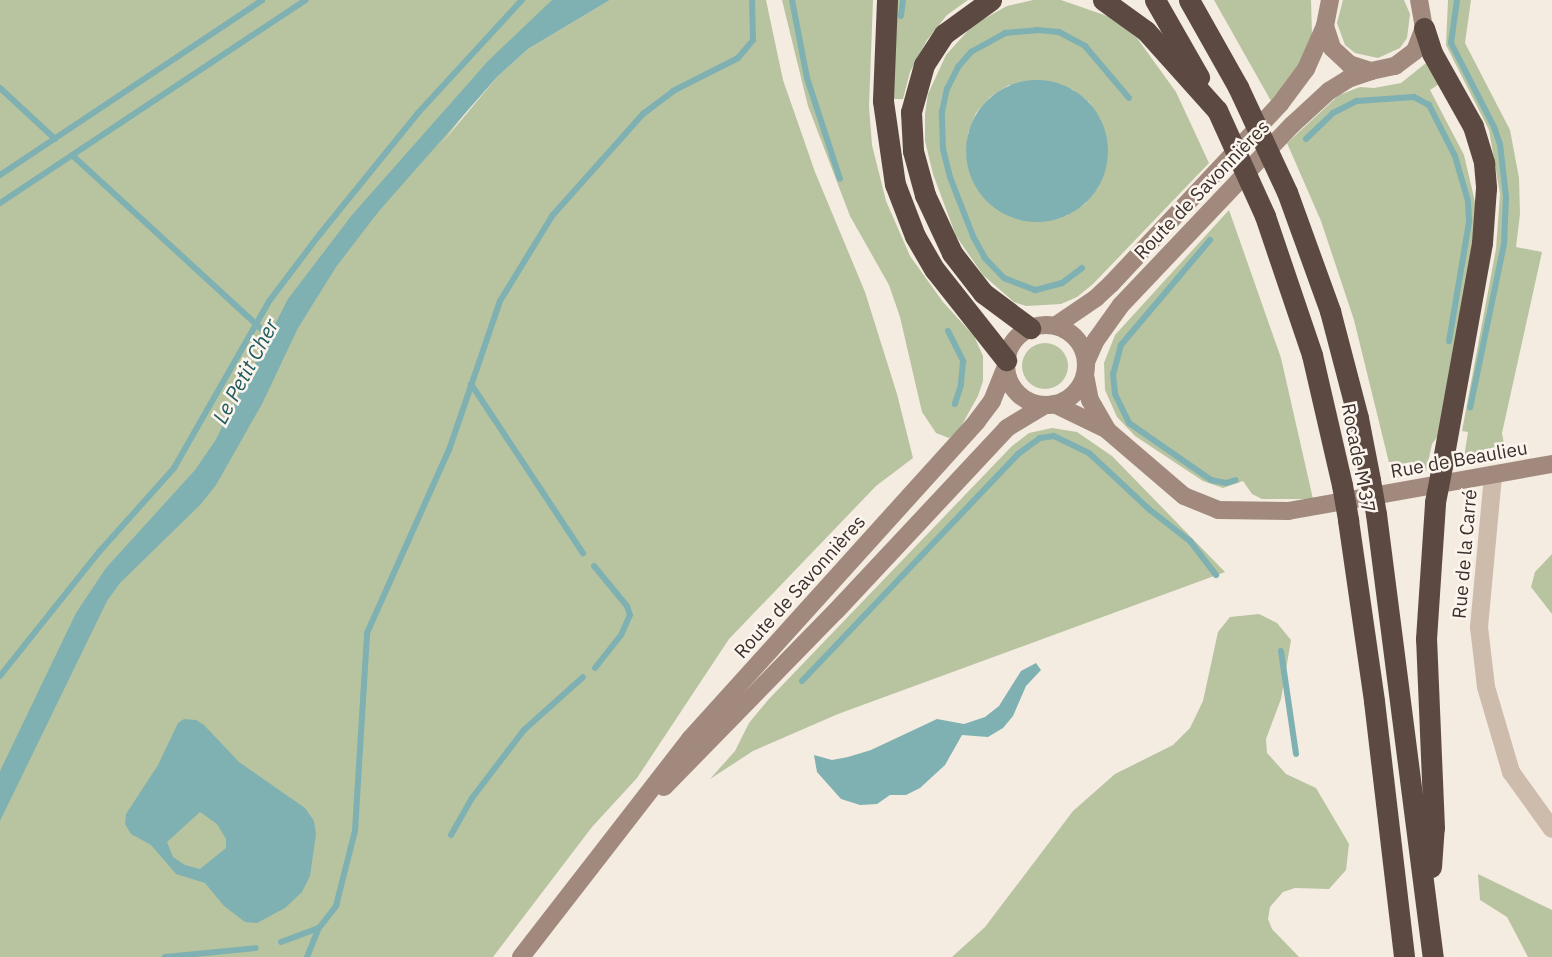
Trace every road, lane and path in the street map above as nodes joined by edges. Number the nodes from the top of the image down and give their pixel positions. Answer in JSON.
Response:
{"nodes":[{"id":1,"x":887,"y":0,"type":"edge"},
{"id":2,"x":990,"y":0,"type":"edge"},
{"id":3,"x":1103,"y":0,"type":"edge"},
{"id":4,"x":1155,"y":0,"type":"edge"},
{"id":5,"x":1189,"y":0,"type":"edge"},
{"id":6,"x":1329,"y":0,"type":"edge"},
{"id":7,"x":1419,"y":0,"type":"edge"},
{"id":8,"x":1429,"y":0,"type":"edge"},
{"id":9,"x":1424,"y":24,"type":"junction"},
{"id":10,"x":1325,"y":26,"type":"junction"},
{"id":11,"x":1371,"y":71,"type":"junction"},
{"id":12,"x":1217,"y":110,"type":"junction"},
{"id":13,"x":1055,"y":326,"type":"junction"},
{"id":14,"x":1030,"y":328,"type":"junction"},
{"id":15,"x":1006,"y":363,"type":"junction"},
{"id":16,"x":1085,"y":369,"type":"junction"},
{"id":17,"x":1050,"y":404,"type":"junction"},
{"id":18,"x":1107,"y":430,"type":"junction"},
{"id":19,"x":1552,"y":464,"type":"edge"},
{"id":20,"x":1493,"y":476,"type":"junction"},
{"id":21,"x":1552,"y":828,"type":"edge"},
{"id":22,"x":620,"y":832,"type":"junction"},
{"id":23,"x":1427,"y":909,"type":"junction"},
{"id":24,"x":521,"y":957,"type":"edge"},
{"id":25,"x":1404,"y":957,"type":"edge"},
{"id":26,"x":1433,"y":957,"type":"edge"}],
"edges":[{"from":1,"to":15,"type":"highway"},
{"from":2,"to":14,"type":"highway"},
{"from":3,"to":12,"type":"highway"},
{"from":4,"to":12,"type":"highway","name":"Rocade M 37"},
{"from":5,"to":23,"type":"highway","name":"Rocade M 37","bridge":true},
{"from":6,"to":10,"type":"main road","name":"Route de Savonnières"},
{"from":7,"to":9,"type":"main road"},
{"from":8,"to":9,"type":"main road"},
{"from":9,"to":11,"type":"main road","name":"Route de Savonnières"},
{"from":9,"to":23,"type":"highway","bridge":true},
{"from":10,"to":11,"type":"main road"},
{"from":10,"to":13,"type":"main road","name":"Route de Savonnières"},
{"from":11,"to":16,"type":"main road","name":"Route de Savonnières"},
{"from":12,"to":25,"type":"highway","name":"Rocade M 37","bridge":true},
{"from":13,"to":14,"type":"main road"},
{"from":13,"to":16,"type":"main road"},
{"from":14,"to":15,"type":"main road"},
{"from":15,"to":17,"type":"main road"},
{"from":15,"to":22,"type":"main road","name":"Route de Savonnières"},
{"from":16,"to":17,"type":"main road"},
{"from":16,"to":18,"type":"main road","name":"Rue de Beaulieu"},
{"from":17,"to":18,"type":"main road","name":"Rue de Beaulieu"},
{"from":17,"to":22,"type":"main road","name":"Route de Savonnières"},
{"from":18,"to":20,"type":"main road","name":"Rue de Beaulieu"},
{"from":19,"to":20,"type":"main road","name":"Rue de Beaulieu"},
{"from":20,"to":21,"type":"street","name":"Rue de la Carré"},
{"from":22,"to":24,"type":"main road","name":"Route de Savonnières"},
{"from":23,"to":26,"type":"highway","name":"Rocade M 37"}]}
